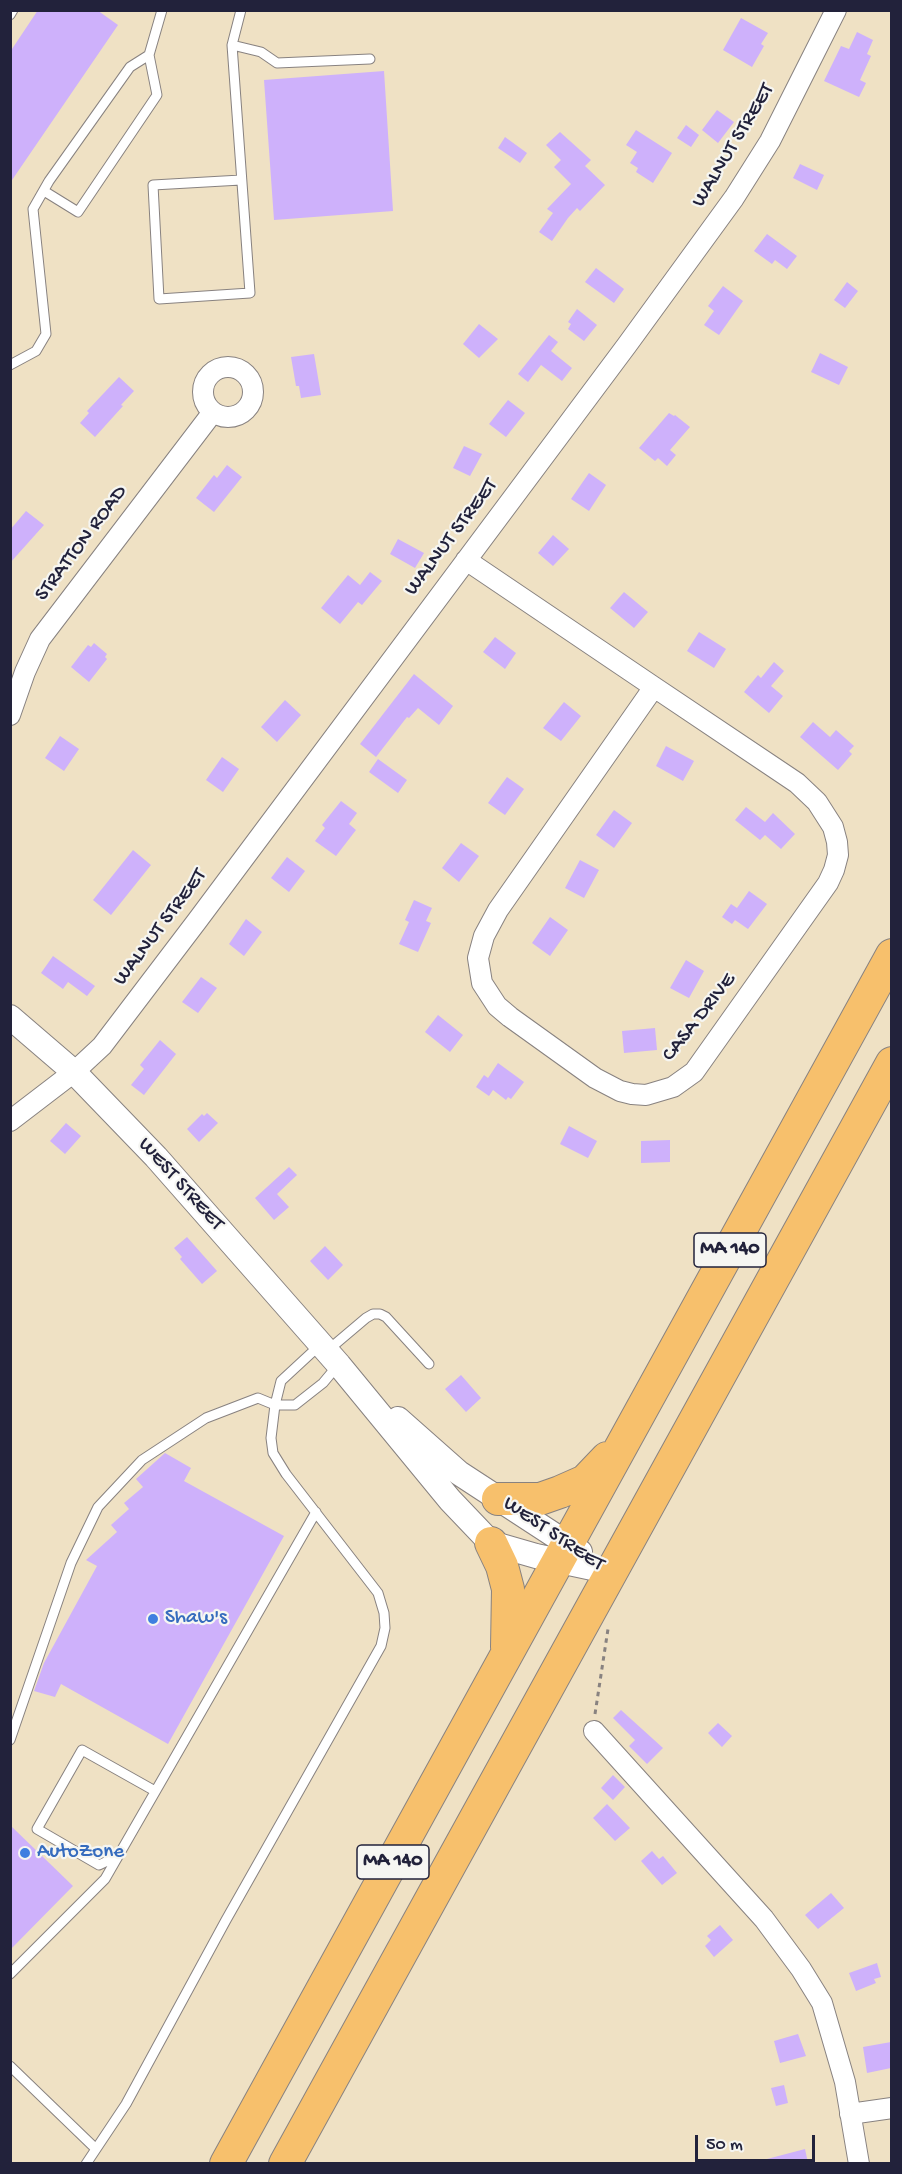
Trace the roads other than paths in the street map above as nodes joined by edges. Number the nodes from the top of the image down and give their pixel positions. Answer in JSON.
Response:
{"nodes":[{"id":1,"x":14,"y":10,"type":"edge"},
{"id":2,"x":162,"y":10,"type":"edge"},
{"id":3,"x":242,"y":10,"type":"edge"},
{"id":4,"x":836,"y":10,"type":"edge"},
{"id":5,"x":10,"y":15,"type":"edge"},
{"id":6,"x":232,"y":45,"type":"junction"},
{"id":7,"x":149,"y":55,"type":"junction"},
{"id":8,"x":370,"y":59,"type":"dead end"},
{"id":9,"x":241,"y":180,"type":"junction"},
{"id":10,"x":44,"y":191,"type":"junction"},
{"id":11,"x":10,"y":365,"type":"edge"},
{"id":12,"x":213,"y":412,"type":"dead end"},
{"id":13,"x":466,"y":560,"type":"junction"},
{"id":14,"x":654,"y":687,"type":"junction"},
{"id":15,"x":10,"y":716,"type":"edge"},
{"id":16,"x":891,"y":955,"type":"edge"},
{"id":17,"x":10,"y":1017,"type":"edge"},
{"id":18,"x":891,"y":1063,"type":"edge"},
{"id":19,"x":74,"y":1072,"type":"junction"},
{"id":20,"x":10,"y":1121,"type":"edge"},
{"id":21,"x":329,"y":1353,"type":"junction"},
{"id":22,"x":429,"y":1364,"type":"dead end"},
{"id":23,"x":275,"y":1405,"type":"junction"},
{"id":24,"x":625,"y":1441,"type":"junction"},
{"id":25,"x":498,"y":1499,"type":"junction"},
{"id":26,"x":316,"y":1512,"type":"junction"},
{"id":27,"x":491,"y":1543,"type":"junction"},
{"id":28,"x":562,"y":1552,"type":"junction"},
{"id":29,"x":611,"y":1572,"type":"junction"},
{"id":30,"x":507,"y":1653,"type":"junction"},
{"id":31,"x":594,"y":1731,"type":"road end"},
{"id":32,"x":10,"y":1740,"type":"edge"},
{"id":33,"x":155,"y":1791,"type":"junction"},
{"id":34,"x":118,"y":1856,"type":"junction"},
{"id":35,"x":10,"y":1974,"type":"edge"},
{"id":36,"x":10,"y":2066,"type":"edge"},
{"id":37,"x":891,"y":2108,"type":"edge"},
{"id":38,"x":850,"y":2114,"type":"junction"},
{"id":39,"x":96,"y":2149,"type":"junction"},
{"id":40,"x":86,"y":2163,"type":"edge"},
{"id":41,"x":226,"y":2163,"type":"edge"},
{"id":42,"x":285,"y":2163,"type":"edge"},
{"id":43,"x":859,"y":2163,"type":"edge"}],
"edges":[{"from":1,"to":5,"type":"lane"},
{"from":2,"to":7,"type":"lane"},
{"from":3,"to":6,"type":"lane"},
{"from":4,"to":13,"type":"street","name":"WALNUT STREET"},
{"from":6,"to":8,"type":"lane"},
{"from":6,"to":9,"type":"lane"},
{"from":7,"to":10,"type":"lane"},
{"from":7,"to":10,"type":"lane"},
{"from":9,"to":9,"type":"lane"},
{"from":10,"to":11,"type":"lane"},
{"from":12,"to":15,"type":"street","name":"STRATTON ROAD"},
{"from":13,"to":14,"type":"street","name":"CASA DRIVE"},
{"from":13,"to":19,"type":"street","name":"WALNUT STREET"},
{"from":14,"to":14,"type":"street","name":"CASA DRIVE"},
{"from":16,"to":24,"type":"highway","number":"MA 140"},
{"from":17,"to":19,"type":"street","name":"WEST STREET"},
{"from":18,"to":29,"type":"highway","number":"MA 140"},
{"from":19,"to":20,"type":"street","name":"WALNUT STREET"},
{"from":19,"to":21,"type":"street","name":"WEST STREET"},
{"from":21,"to":22,"type":"lane"},
{"from":21,"to":23,"type":"lane"},
{"from":21,"to":23,"type":"lane"},
{"from":21,"to":25,"type":"street","name":"WEST STREET"},
{"from":21,"to":27,"type":"street","name":"WEST STREET"},
{"from":23,"to":26,"type":"lane"},
{"from":23,"to":32,"type":"lane"},
{"from":24,"to":25,"type":"highway"},
{"from":24,"to":28,"type":"highway","number":"MA 140"},
{"from":25,"to":28,"type":"street","name":"WEST STREET"},
{"from":26,"to":33,"type":"lane"},
{"from":26,"to":39,"type":"lane"},
{"from":27,"to":28,"type":"street","name":"WEST STREET"},
{"from":27,"to":30,"type":"highway"},
{"from":28,"to":29,"type":"street","name":"WEST STREET"},
{"from":28,"to":30,"type":"highway","number":"MA 140"},
{"from":29,"to":42,"type":"highway","number":"MA 140"},
{"from":30,"to":41,"type":"highway","number":"MA 140"},
{"from":31,"to":38,"type":"street"},
{"from":33,"to":34,"type":"lane"},
{"from":33,"to":34,"type":"lane"},
{"from":34,"to":35,"type":"lane"},
{"from":36,"to":39,"type":"lane"},
{"from":37,"to":38,"type":"street"},
{"from":38,"to":43,"type":"street"},
{"from":39,"to":40,"type":"lane"}]}
